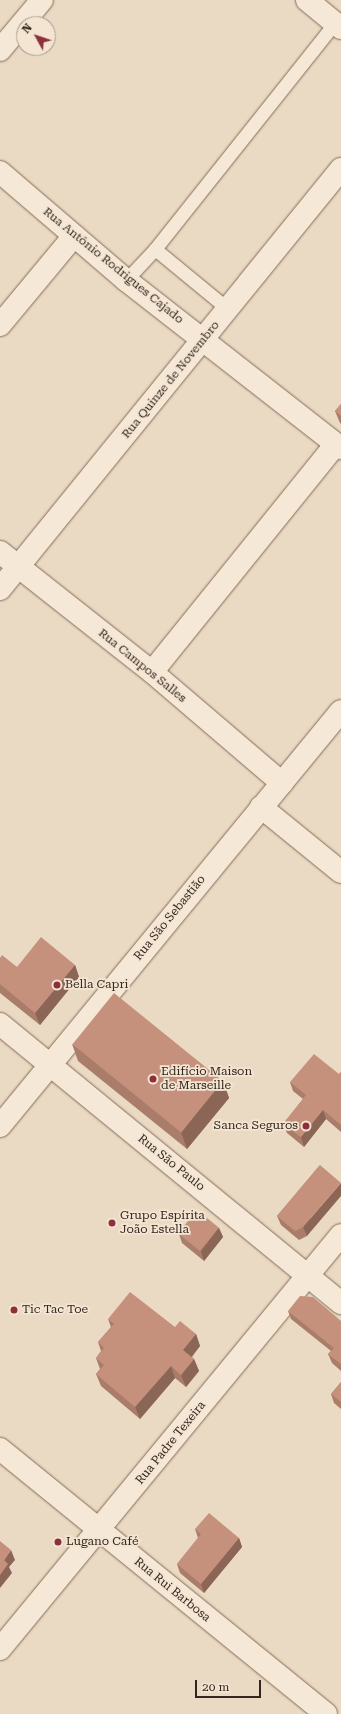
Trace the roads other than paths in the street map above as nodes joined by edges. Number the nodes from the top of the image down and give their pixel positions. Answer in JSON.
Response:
{"nodes":[{"id":1,"x":42,"y":0,"type":"edge"},
{"id":2,"x":307,"y":0,"type":"edge"},
{"id":3,"x":338,"y":25,"type":"edge"},
{"id":4,"x":0,"y":50,"type":"edge"},
{"id":5,"x":341,"y":169,"type":"edge"},
{"id":6,"x":0,"y":172,"type":"edge"},
{"id":7,"x":74,"y":236,"type":"junction"},
{"id":8,"x":155,"y":249,"type":"junction"},
{"id":9,"x":126,"y":280,"type":"junction"},
{"id":10,"x":229,"y":310,"type":"junction"},
{"id":11,"x":0,"y":325,"type":"edge"},
{"id":12,"x":204,"y":339,"type":"junction"},
{"id":13,"x":339,"y":446,"type":"edge"},
{"id":14,"x":0,"y":552,"type":"edge"},
{"id":15,"x":19,"y":567,"type":"junction"},
{"id":16,"x":0,"y":589,"type":"edge"},
{"id":17,"x":152,"y":672,"type":"junction"},
{"id":18,"x":341,"y":711,"type":"edge"},
{"id":19,"x":282,"y":783,"type":"junction"},
{"id":20,"x":261,"y":807,"type":"junction"},
{"id":21,"x":341,"y":872,"type":"edge"},
{"id":22,"x":0,"y":1024,"type":"edge"},
{"id":23,"x":50,"y":1065,"type":"junction"},
{"id":24,"x":0,"y":1126,"type":"edge"},
{"id":25,"x":341,"y":1235,"type":"edge"},
{"id":26,"x":308,"y":1276,"type":"junction"},
{"id":27,"x":341,"y":1303,"type":"edge"},
{"id":28,"x":0,"y":1449,"type":"edge"},
{"id":29,"x":99,"y":1530,"type":"junction"},
{"id":30,"x":0,"y":1649,"type":"edge"},
{"id":31,"x":326,"y":1714,"type":"edge"}],
"edges":[{"from":1,"to":4,"type":"street"},
{"from":2,"to":3,"type":"street"},
{"from":3,"to":8,"type":"lane"},
{"from":5,"to":10,"type":"street","name":"Rua Quinze de Novembro"},
{"from":6,"to":7,"type":"street","name":"Rua Antônio Rodrigues Cajado"},
{"from":7,"to":9,"type":"street","name":"Rua Antônio Rodrigues Cajado"},
{"from":7,"to":11,"type":"street"},
{"from":8,"to":9,"type":"lane"},
{"from":8,"to":10,"type":"lane"},
{"from":9,"to":12,"type":"street","name":"Rua Antônio Rodrigues Cajado"},
{"from":10,"to":12,"type":"street","name":"Rua Quinze de Novembro"},
{"from":12,"to":13,"type":"street","name":"Rua Antônio Rodrigues Cajado"},
{"from":12,"to":15,"type":"street","name":"Rua Quinze de Novembro"},
{"from":13,"to":17,"type":"street"},
{"from":14,"to":15,"type":"street","name":"Rua Campos Salles"},
{"from":15,"to":16,"type":"street","name":"Rua Quinze de Novembro"},
{"from":15,"to":17,"type":"street","name":"Rua Campos Salles"},
{"from":17,"to":19,"type":"street","name":"Rua Campos Salles"},
{"from":18,"to":19,"type":"street","name":"Rua São Sebastião"},
{"from":19,"to":20,"type":"street","name":"Rua São Sebastião"},
{"from":20,"to":21,"type":"street"},
{"from":20,"to":23,"type":"street","name":"Rua São Sebastião"},
{"from":22,"to":23,"type":"street","name":"Rua São Paulo"},
{"from":23,"to":24,"type":"street","name":"Rua São Sebastião"},
{"from":23,"to":26,"type":"street","name":"Rua São Paulo"},
{"from":25,"to":26,"type":"street","name":"Rua Padre Texeira"},
{"from":26,"to":27,"type":"street","name":"Rua São Paulo"},
{"from":26,"to":29,"type":"street","name":"Rua Padre Texeira"},
{"from":28,"to":29,"type":"street","name":"Rua Rui Barbosa"},
{"from":29,"to":30,"type":"street","name":"Rua Padre Texeira"},
{"from":29,"to":31,"type":"street","name":"Rua Rui Barbosa"}]}
